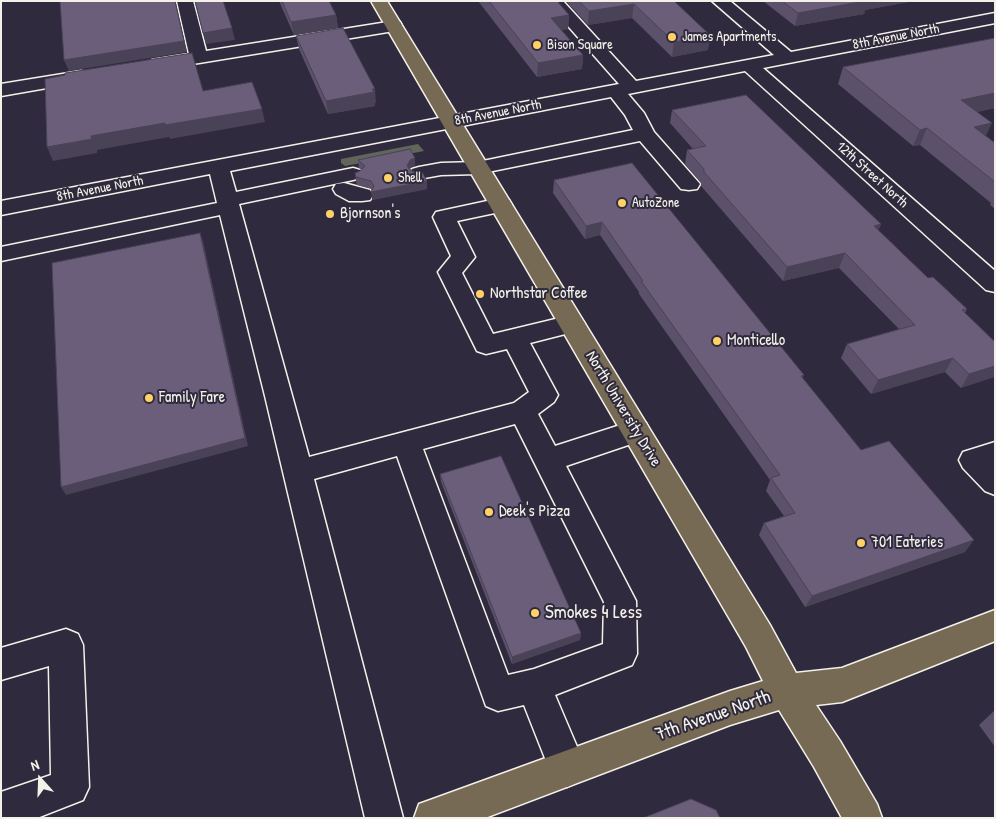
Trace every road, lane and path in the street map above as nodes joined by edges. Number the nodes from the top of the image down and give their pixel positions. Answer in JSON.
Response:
{"nodes":[{"id":1,"x":185,"y":1,"type":"edge"},
{"id":2,"x":379,"y":1,"type":"edge"},
{"id":3,"x":554,"y":1,"type":"edge"},
{"id":4,"x":720,"y":1,"type":"edge"},
{"id":5,"x":995,"y":18,"type":"edge"},
{"id":6,"x":394,"y":26,"type":"junction"},
{"id":7,"x":787,"y":57,"type":"junction"},
{"id":8,"x":199,"y":58,"type":"junction"},
{"id":9,"x":749,"y":65,"type":"junction"},
{"id":10,"x":140,"y":68,"type":"edge"},
{"id":11,"x":100,"y":74,"type":"edge"},
{"id":12,"x":1,"y":90,"type":"edge"},
{"id":13,"x":624,"y":90,"type":"junction"},
{"id":14,"x":450,"y":122,"type":"junction"},
{"id":15,"x":645,"y":134,"type":"junction"},
{"id":16,"x":313,"y":148,"type":"junction"},
{"id":17,"x":218,"y":166,"type":"junction"},
{"id":18,"x":478,"y":168,"type":"junction"},
{"id":19,"x":419,"y":173,"type":"edge"},
{"id":20,"x":689,"y":184,"type":"dead end"},
{"id":21,"x":501,"y":205,"type":"junction"},
{"id":22,"x":229,"y":207,"type":"junction"},
{"id":23,"x":1,"y":208,"type":"edge"},
{"id":24,"x":1,"y":254,"type":"edge"},
{"id":25,"x":995,"y":284,"type":"edge"},
{"id":26,"x":572,"y":324,"type":"junction"},
{"id":27,"x":514,"y":338,"type":"junction"},
{"id":28,"x":523,"y":411,"type":"junction"},
{"id":29,"x":636,"y":431,"type":"junction"},
{"id":30,"x":406,"y":443,"type":"junction"},
{"id":31,"x":995,"y":453,"type":"edge"},
{"id":32,"x":548,"y":460,"type":"junction"},
{"id":33,"x":298,"y":472,"type":"junction"},
{"id":34,"x":995,"y":484,"type":"edge"},
{"id":35,"x":995,"y":625,"type":"edge"},
{"id":36,"x":1,"y":664,"type":"edge"},
{"id":37,"x":534,"y":686,"type":"junction"},
{"id":38,"x":787,"y":691,"type":"junction"},
{"id":39,"x":567,"y":768,"type":"junction"},
{"id":40,"x":1,"y":811,"type":"edge"},
{"id":41,"x":384,"y":818,"type":"edge"},
{"id":42,"x":433,"y":818,"type":"edge"},
{"id":43,"x":863,"y":818,"type":"edge"}],
"edges":[{"from":1,"to":8,"type":"street"},
{"from":2,"to":6,"type":"main road","name":"North University Drive"},
{"from":3,"to":13,"type":"street"},
{"from":4,"to":7,"type":"street"},
{"from":5,"to":7,"type":"street","name":"8th Avenue North"},
{"from":6,"to":8,"type":"street"},
{"from":6,"to":14,"type":"main road","name":"North University Drive"},
{"from":7,"to":9,"type":"street","name":"8th Avenue North"},
{"from":8,"to":10,"type":"street"},
{"from":9,"to":13,"type":"street","name":"8th Avenue North"},
{"from":9,"to":25,"type":"street","name":"12th Street North"},
{"from":11,"to":12,"type":"street"},
{"from":13,"to":14,"type":"street","name":"8th Avenue North"},
{"from":13,"to":15,"type":"street"},
{"from":14,"to":16,"type":"street","name":"8th Avenue North"},
{"from":14,"to":18,"type":"main road","name":"North University Drive"},
{"from":15,"to":18,"type":"street"},
{"from":15,"to":20,"type":"street"},
{"from":16,"to":17,"type":"street","name":"8th Avenue North"},
{"from":16,"to":22,"type":"street"},
{"from":17,"to":22,"type":"street"},
{"from":17,"to":23,"type":"street","name":"8th Avenue North"},
{"from":18,"to":19,"type":"street"},
{"from":18,"to":21,"type":"main road","name":"North University Drive"},
{"from":21,"to":26,"type":"main road","name":"North University Drive"},
{"from":21,"to":27,"type":"street"},
{"from":22,"to":24,"type":"street"},
{"from":22,"to":33,"type":"street"},
{"from":26,"to":27,"type":"street"},
{"from":26,"to":29,"type":"main road","name":"North University Drive"},
{"from":27,"to":28,"type":"street"},
{"from":28,"to":30,"type":"street"},
{"from":28,"to":32,"type":"street"},
{"from":29,"to":32,"type":"street"},
{"from":29,"to":38,"type":"main road","name":"North University Drive"},
{"from":30,"to":33,"type":"street"},
{"from":30,"to":37,"type":"street"},
{"from":31,"to":34,"type":"street"},
{"from":32,"to":37,"type":"street"},
{"from":33,"to":41,"type":"street"},
{"from":35,"to":38,"type":"main road","name":"7th Avenue North"},
{"from":36,"to":40,"type":"street"},
{"from":37,"to":39,"type":"street"},
{"from":38,"to":39,"type":"main road","name":"7th Avenue North"},
{"from":38,"to":43,"type":"main road","name":"North University Drive"},
{"from":39,"to":42,"type":"main road","name":"7th Avenue North"}]}
